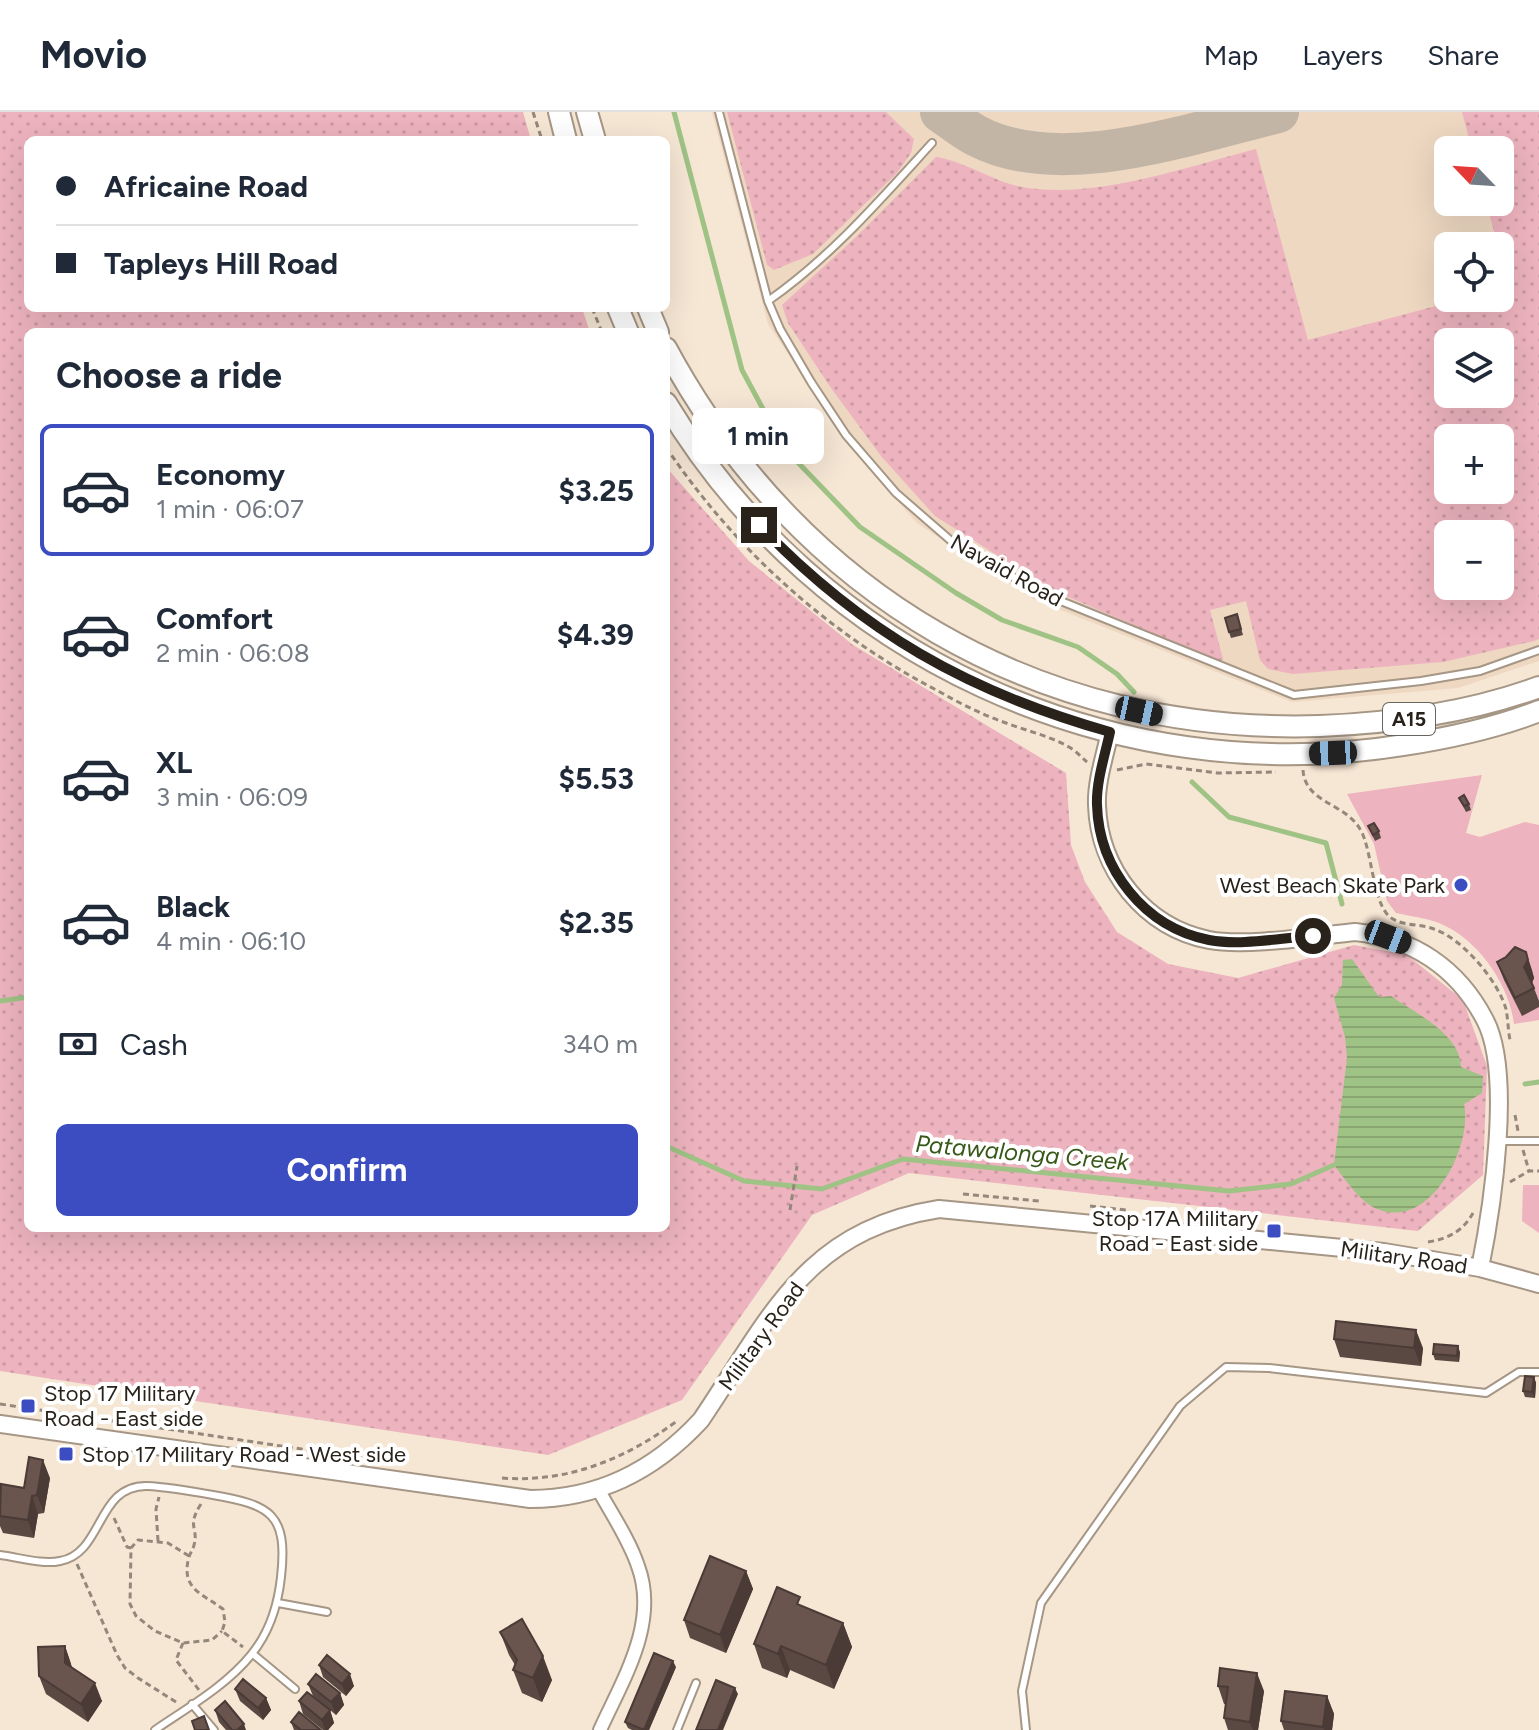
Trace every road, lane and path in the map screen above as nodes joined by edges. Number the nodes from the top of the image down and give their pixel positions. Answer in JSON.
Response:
{"nodes":[{"id":1,"x":533,"y":112,"type":"edge"},
{"id":2,"x":559,"y":112,"type":"edge"},
{"id":3,"x":587,"y":112,"type":"edge"},
{"id":4,"x":719,"y":112,"type":"edge"},
{"id":5,"x":541,"y":136,"type":"edge"},
{"id":6,"x":565,"y":136,"type":"edge"},
{"id":7,"x":594,"y":136,"type":"edge"},
{"id":8,"x":932,"y":143,"type":"dead end"},
{"id":9,"x":768,"y":301,"type":"junction"},
{"id":10,"x":670,"y":355,"type":"edge"},
{"id":11,"x":670,"y":409,"type":"edge"},
{"id":12,"x":1539,"y":650,"type":"edge"},
{"id":13,"x":1010,"y":671,"type":"junction"},
{"id":14,"x":1539,"y":687,"type":"edge"},
{"id":15,"x":1539,"y":711,"type":"edge"},
{"id":16,"x":1110,"y":732,"type":"junction"},
{"id":17,"x":1497,"y":1141,"type":"junction"},
{"id":18,"x":1520,"y":1141,"type":"junction"},
{"id":19,"x":1539,"y":1141,"type":"edge"},
{"id":20,"x":797,"y":1166,"type":"dead end"},
{"id":21,"x":1529,"y":1171,"type":"junction"},
{"id":22,"x":1539,"y":1171,"type":"edge"},
{"id":23,"x":1505,"y":1184,"type":"dead end"},
{"id":24,"x":790,"y":1210,"type":"dead end"},
{"id":25,"x":1480,"y":1268,"type":"junction"},
{"id":26,"x":1539,"y":1284,"type":"edge"},
{"id":27,"x":1539,"y":1372,"type":"edge"},
{"id":28,"x":0,"y":1424,"type":"edge"},
{"id":29,"x":162,"y":1487,"type":"junction"},
{"id":30,"x":598,"y":1489,"type":"junction"},
{"id":31,"x":236,"y":1499,"type":"junction"},
{"id":32,"x":104,"y":1512,"type":"junction"},
{"id":33,"x":158,"y":1541,"type":"junction"},
{"id":34,"x":131,"y":1548,"type":"junction"},
{"id":35,"x":0,"y":1555,"type":"edge"},
{"id":36,"x":73,"y":1556,"type":"junction"},
{"id":37,"x":189,"y":1556,"type":"junction"},
{"id":38,"x":278,"y":1603,"type":"junction"},
{"id":39,"x":327,"y":1612,"type":"dead end"},
{"id":40,"x":222,"y":1631,"type":"junction"},
{"id":41,"x":183,"y":1643,"type":"junction"},
{"id":42,"x":253,"y":1654,"type":"junction"},
{"id":43,"x":696,"y":1683,"type":"dead end"},
{"id":44,"x":295,"y":1689,"type":"dead end"},
{"id":45,"x":203,"y":1696,"type":"junction"},
{"id":46,"x":189,"y":1706,"type":"junction"},
{"id":47,"x":155,"y":1730,"type":"edge"},
{"id":48,"x":214,"y":1730,"type":"edge"},
{"id":49,"x":600,"y":1730,"type":"edge"},
{"id":50,"x":677,"y":1730,"type":"edge"},
{"id":51,"x":1026,"y":1730,"type":"edge"}],
"edges":[{"from":1,"to":5,"type":"path"},
{"from":2,"to":6,"type":"main road"},
{"from":3,"to":7,"type":"main road"},
{"from":4,"to":9,"type":"lane","name":"Navaid Road"},
{"from":8,"to":9,"type":"lane"},
{"from":9,"to":12,"type":"lane","name":"Navaid Road"},
{"from":10,"to":13,"type":"main road","number":"A15"},
{"from":11,"to":16,"type":"main road","number":"A15"},
{"from":13,"to":14,"type":"main road","number":"A15"},
{"from":13,"to":16,"type":"main road"},
{"from":15,"to":16,"type":"main road","number":"A15"},
{"from":16,"to":17,"type":"street"},
{"from":17,"to":18,"type":"lane"},
{"from":17,"to":25,"type":"street"},
{"from":18,"to":19,"type":"lane"},
{"from":18,"to":21,"type":"path"},
{"from":20,"to":24,"type":"path"},
{"from":21,"to":22,"type":"path"},
{"from":21,"to":23,"type":"path"},
{"from":25,"to":26,"type":"street","name":"Military Road"},
{"from":25,"to":30,"type":"street","name":"Military Road"},
{"from":27,"to":51,"type":"lane"},
{"from":28,"to":30,"type":"street","name":"Military Road"},
{"from":29,"to":31,"type":"lane"},
{"from":29,"to":32,"type":"lane"},
{"from":29,"to":33,"type":"path"},
{"from":30,"to":49,"type":"street"},
{"from":31,"to":37,"type":"path"},
{"from":31,"to":38,"type":"lane"},
{"from":32,"to":34,"type":"path"},
{"from":32,"to":36,"type":"lane"},
{"from":33,"to":34,"type":"path"},
{"from":33,"to":37,"type":"path"},
{"from":34,"to":41,"type":"path"},
{"from":35,"to":36,"type":"lane"},
{"from":36,"to":46,"type":"path"},
{"from":37,"to":40,"type":"path"},
{"from":38,"to":39,"type":"lane"},
{"from":38,"to":42,"type":"lane"},
{"from":40,"to":41,"type":"path"},
{"from":40,"to":42,"type":"path"},
{"from":41,"to":45,"type":"path"},
{"from":42,"to":44,"type":"lane"},
{"from":42,"to":45,"type":"lane"},
{"from":43,"to":50,"type":"lane"},
{"from":45,"to":46,"type":"lane"},
{"from":46,"to":47,"type":"lane"},
{"from":46,"to":48,"type":"lane"}]}
